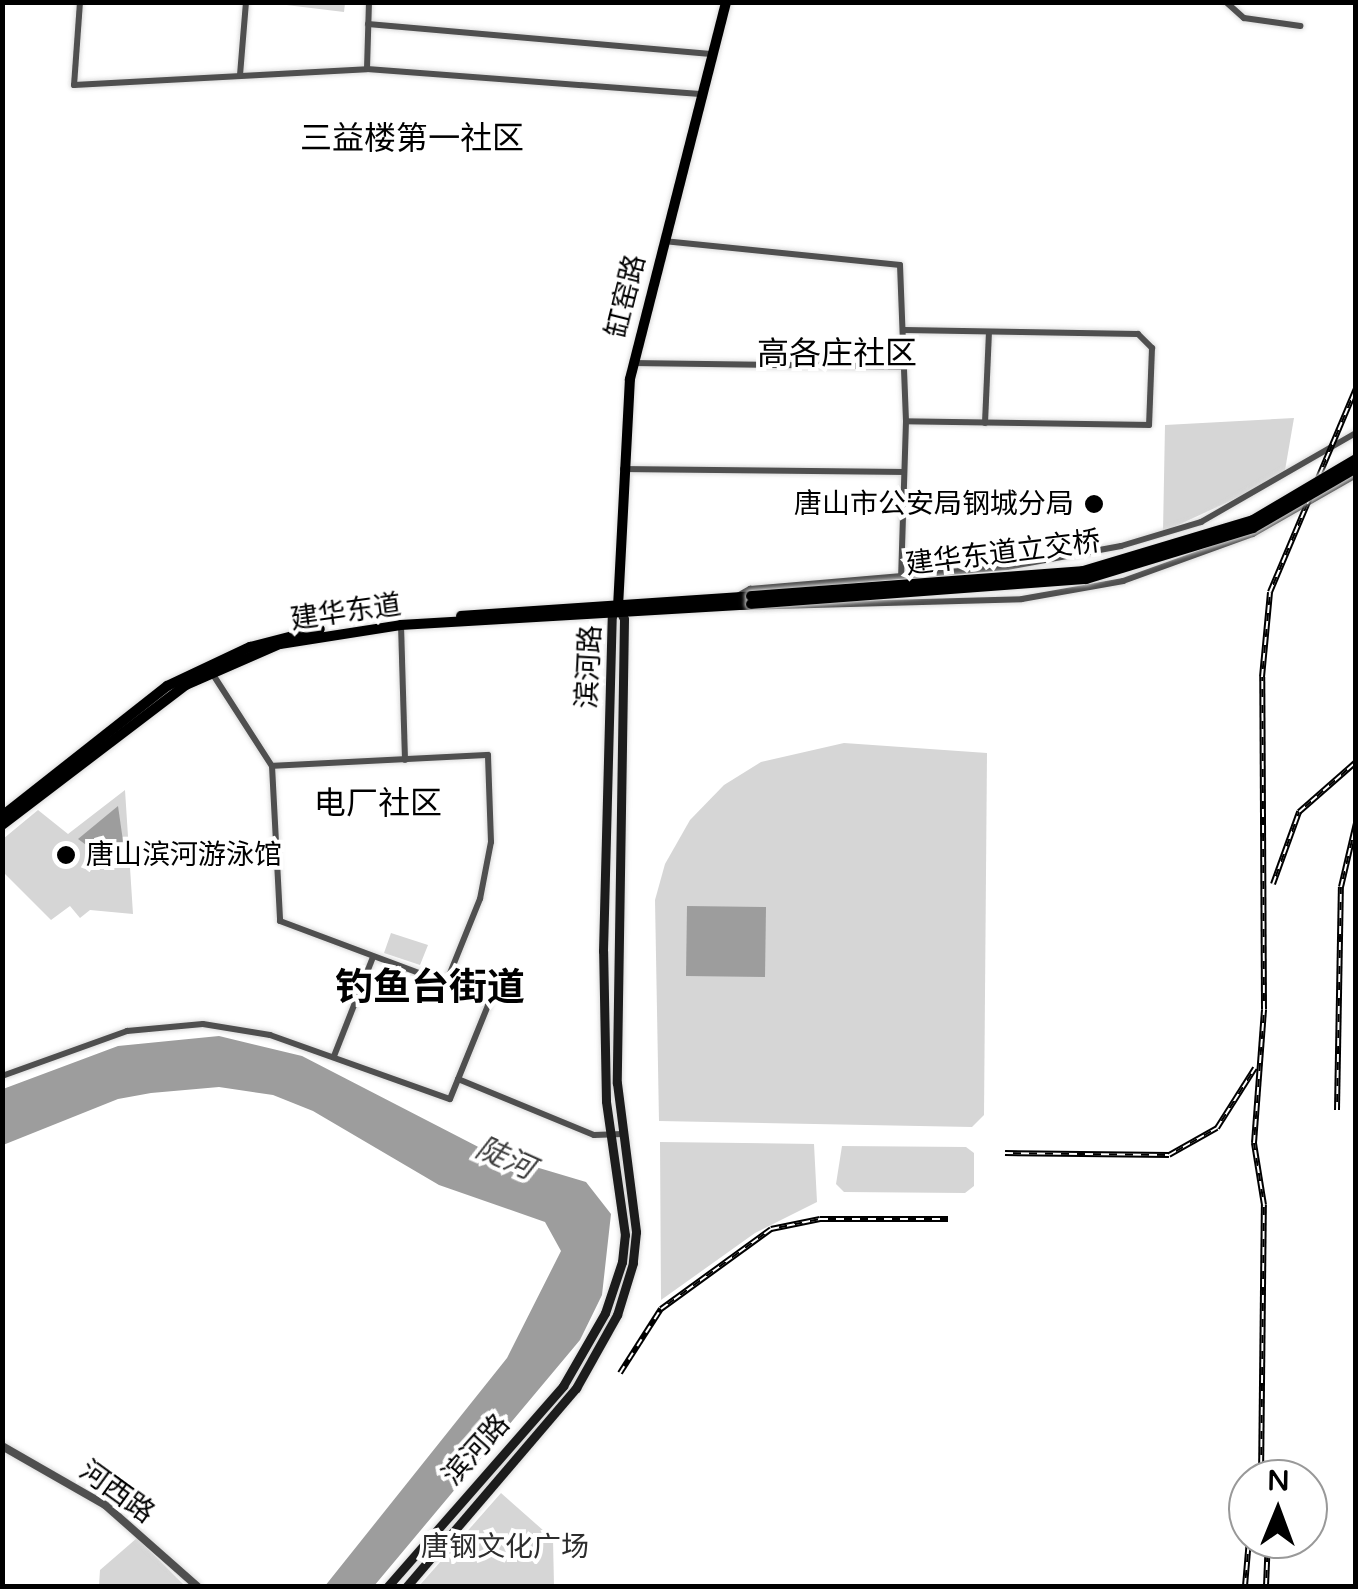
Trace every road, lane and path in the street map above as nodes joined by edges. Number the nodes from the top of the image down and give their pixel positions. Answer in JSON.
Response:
{"nodes":[{"id":1,"x":80,"y":2,"type":"edge"},
{"id":2,"x":246,"y":2,"type":"edge"},
{"id":3,"x":369,"y":2,"type":"edge"},
{"id":4,"x":726,"y":2,"type":"edge"},
{"id":5,"x":1226,"y":2,"type":"edge"},
{"id":6,"x":368,"y":24,"type":"junction"},
{"id":7,"x":1300,"y":26,"type":"dead end"},
{"id":8,"x":712,"y":54,"type":"junction"},
{"id":9,"x":367,"y":69,"type":"junction"},
{"id":10,"x":240,"y":76,"type":"junction"},
{"id":11,"x":700,"y":94,"type":"junction"},
{"id":12,"x":663,"y":241,"type":"junction"},
{"id":13,"x":904,"y":330,"type":"junction"},
{"id":14,"x":989,"y":332,"type":"junction"},
{"id":15,"x":634,"y":363,"type":"junction"},
{"id":16,"x":905,"y":368,"type":"junction"},
{"id":17,"x":906,"y":421,"type":"junction"},
{"id":18,"x":985,"y":423,"type":"junction"},
{"id":19,"x":1356,"y":434,"type":"edge"},
{"id":20,"x":1356,"y":459,"type":"edge"},
{"id":21,"x":622,"y":469,"type":"junction"},
{"id":22,"x":1356,"y":471,"type":"edge"},
{"id":23,"x":904,"y":472,"type":"junction"},
{"id":24,"x":901,"y":576,"type":"junction"},
{"id":25,"x":752,"y":600,"type":"junction"},
{"id":26,"x":734,"y":602,"type":"junction"},
{"id":27,"x":618,"y":613,"type":"junction"},
{"id":28,"x":401,"y":625,"type":"junction"},
{"id":29,"x":211,"y":672,"type":"junction"},
{"id":30,"x":405,"y":760,"type":"junction"},
{"id":31,"x":272,"y":766,"type":"junction"},
{"id":32,"x":2,"y":816,"type":"edge"},
{"id":33,"x":2,"y":824,"type":"edge"},
{"id":34,"x":372,"y":957,"type":"junction"},
{"id":35,"x":446,"y":983,"type":"junction"},
{"id":36,"x":334,"y":1056,"type":"junction"},
{"id":37,"x":2,"y":1076,"type":"edge"},
{"id":38,"x":458,"y":1079,"type":"junction"},
{"id":39,"x":611,"y":1134,"type":"junction"},
{"id":40,"x":623,"y":1134,"type":"junction"},
{"id":41,"x":2,"y":1446,"type":"edge"},
{"id":42,"x":196,"y":1586,"type":"edge"},
{"id":43,"x":388,"y":1586,"type":"edge"},
{"id":44,"x":407,"y":1586,"type":"edge"}],
"edges":[{"from":1,"to":10,"type":"street"},
{"from":2,"to":10,"type":"street"},
{"from":3,"to":6,"type":"street"},
{"from":4,"to":8,"type":"main road","name":"缸窑路"},
{"from":5,"to":7,"type":"street"},
{"from":6,"to":8,"type":"street"},
{"from":6,"to":9,"type":"street"},
{"from":8,"to":11,"type":"main road","name":"缸窑路"},
{"from":9,"to":10,"type":"street"},
{"from":9,"to":11,"type":"street"},
{"from":11,"to":12,"type":"main road","name":"缸窑路"},
{"from":12,"to":13,"type":"street"},
{"from":12,"to":15,"type":"main road","name":"缸窑路"},
{"from":13,"to":14,"type":"street"},
{"from":13,"to":16,"type":"street"},
{"from":14,"to":18,"type":"street"},
{"from":14,"to":18,"type":"street"},
{"from":15,"to":16,"type":"street"},
{"from":15,"to":21,"type":"main road","name":"缸窑路"},
{"from":16,"to":17,"type":"street"},
{"from":17,"to":18,"type":"street"},
{"from":17,"to":23,"type":"street"},
{"from":19,"to":24,"type":"street"},
{"from":20,"to":25,"type":"main road","name":"建华东道立交桥","bridge":true},
{"from":21,"to":23,"type":"street"},
{"from":21,"to":27,"type":"main road","name":"缸窑路"},
{"from":22,"to":25,"type":"main road","name":"建华东道立交桥","bridge":true},
{"from":22,"to":26,"type":"street"},
{"from":23,"to":24,"type":"street"},
{"from":24,"to":26,"type":"street"},
{"from":25,"to":26,"type":"main road","name":"建华东道"},
{"from":26,"to":27,"type":"main road","name":"建华东道"},
{"from":27,"to":28,"type":"main road","name":"建华东道"},
{"from":27,"to":32,"type":"main road","name":"建华东道"},
{"from":27,"to":39,"type":"main road","name":"滨河路"},
{"from":27,"to":40,"type":"main road","name":"滨河路"},
{"from":28,"to":29,"type":"main road","name":"建华东道"},
{"from":28,"to":30,"type":"street"},
{"from":29,"to":31,"type":"street"},
{"from":29,"to":33,"type":"main road","name":"建华东道"},
{"from":30,"to":31,"type":"street"},
{"from":30,"to":35,"type":"street"},
{"from":31,"to":34,"type":"street"},
{"from":34,"to":35,"type":"street"},
{"from":34,"to":36,"type":"street"},
{"from":35,"to":38,"type":"street"},
{"from":36,"to":37,"type":"street"},
{"from":36,"to":38,"type":"street"},
{"from":38,"to":39,"type":"street"},
{"from":39,"to":40,"type":"street"},
{"from":39,"to":43,"type":"main road","name":"滨河路"},
{"from":40,"to":44,"type":"main road","name":"滨河路"},
{"from":41,"to":42,"type":"street","name":"河西路"}]}
